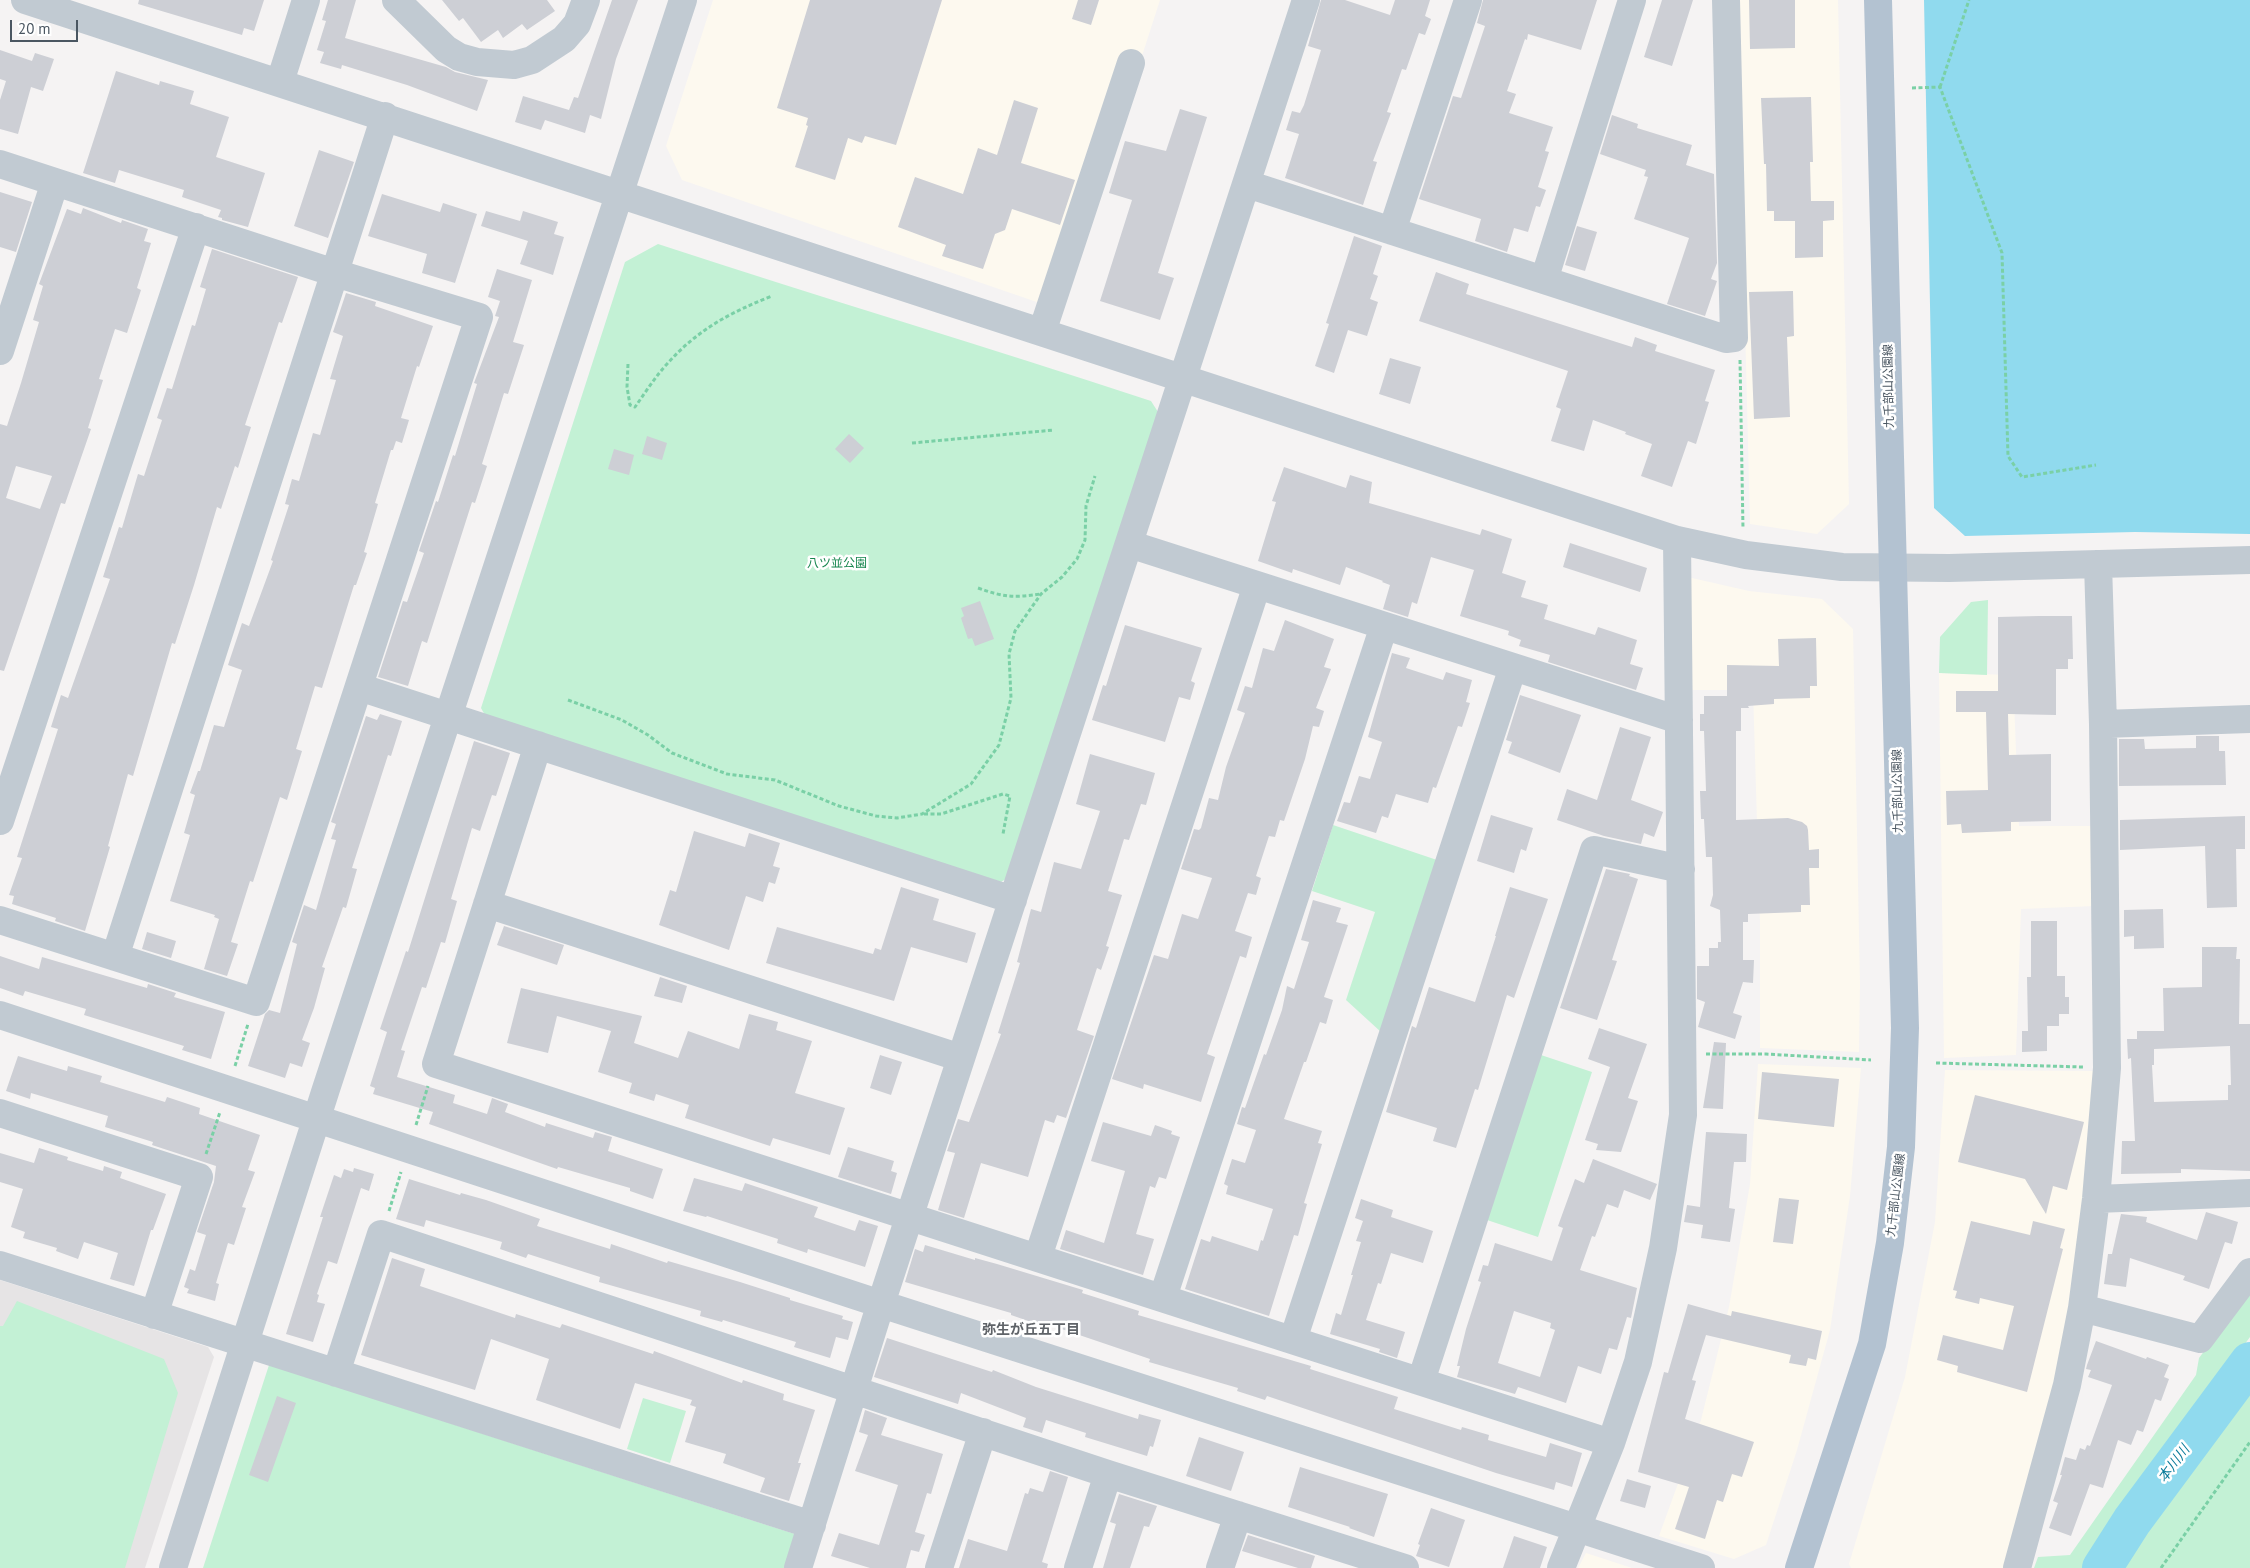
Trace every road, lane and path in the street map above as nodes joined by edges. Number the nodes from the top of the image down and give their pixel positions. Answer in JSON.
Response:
{"nodes":[{"id":1,"x":25,"y":0,"type":"edge"},
{"id":2,"x":306,"y":0,"type":"edge"},
{"id":3,"x":396,"y":0,"type":"edge"},
{"id":4,"x":586,"y":0,"type":"edge"},
{"id":5,"x":682,"y":0,"type":"edge"},
{"id":6,"x":1306,"y":0,"type":"edge"},
{"id":7,"x":1468,"y":0,"type":"edge"},
{"id":8,"x":1632,"y":0,"type":"edge"},
{"id":9,"x":1726,"y":0,"type":"edge"},
{"id":10,"x":1878,"y":0,"type":"edge"},
{"id":11,"x":1969,"y":0,"type":"edge"},
{"id":12,"x":1131,"y":63,"type":"dead end"},
{"id":13,"x":280,"y":82,"type":"junction"},
{"id":14,"x":1940,"y":87,"type":"junction"},
{"id":15,"x":1912,"y":88,"type":"dead end"},
{"id":16,"x":385,"y":116,"type":"junction"},
{"id":17,"x":0,"y":164,"type":"edge"},
{"id":18,"x":55,"y":182,"type":"junction"},
{"id":19,"x":1247,"y":184,"type":"junction"},
{"id":20,"x":619,"y":194,"type":"junction"},
{"id":21,"x":196,"y":227,"type":"junction"},
{"id":22,"x":1392,"y":231,"type":"junction"},
{"id":23,"x":334,"y":273,"type":"junction"},
{"id":24,"x":1544,"y":280,"type":"junction"},
{"id":25,"x":772,"y":296,"type":"dead end"},
{"id":26,"x":1042,"y":332,"type":"junction"},
{"id":27,"x":1734,"y":338,"type":"junction"},
{"id":28,"x":0,"y":351,"type":"edge"},
{"id":29,"x":628,"y":364,"type":"dead end"},
{"id":30,"x":1184,"y":378,"type":"junction"},
{"id":31,"x":1054,"y":430,"type":"dead end"},
{"id":32,"x":912,"y":443,"type":"dead end"},
{"id":33,"x":2096,"y":465,"type":"dead end"},
{"id":34,"x":1095,"y":476,"type":"dead end"},
{"id":35,"x":1743,"y":530,"type":"dead end"},
{"id":36,"x":1677,"y":540,"type":"junction"},
{"id":37,"x":1130,"y":544,"type":"junction"},
{"id":38,"x":2250,"y":560,"type":"edge"},
{"id":39,"x":2098,"y":564,"type":"junction"},
{"id":40,"x":1893,"y":566,"type":"junction"},
{"id":41,"x":1257,"y":585,"type":"junction"},
{"id":42,"x":978,"y":588,"type":"dead end"},
{"id":43,"x":1041,"y":594,"type":"junction"},
{"id":44,"x":1384,"y":626,"type":"junction"},
{"id":45,"x":1513,"y":667,"type":"junction"},
{"id":46,"x":358,"y":687,"type":"junction"},
{"id":47,"x":568,"y":700,"type":"dead end"},
{"id":48,"x":448,"y":716,"type":"junction"},
{"id":49,"x":2250,"y":719,"type":"edge"},
{"id":50,"x":1679,"y":720,"type":"junction"},
{"id":51,"x":2103,"y":724,"type":"junction"},
{"id":52,"x":538,"y":745,"type":"junction"},
{"id":53,"x":922,"y":814,"type":"junction"},
{"id":54,"x":0,"y":821,"type":"edge"},
{"id":55,"x":1003,"y":834,"type":"dead end"},
{"id":56,"x":1681,"y":869,"type":"junction"},
{"id":57,"x":1013,"y":900,"type":"junction"},
{"id":58,"x":487,"y":904,"type":"junction"},
{"id":59,"x":0,"y":920,"type":"edge"},
{"id":60,"x":115,"y":957,"type":"junction"},
{"id":61,"x":256,"y":1002,"type":"junction"},
{"id":62,"x":0,"y":1015,"type":"edge"},
{"id":63,"x":1683,"y":1054,"type":"junction"},
{"id":64,"x":961,"y":1058,"type":"junction"},
{"id":65,"x":1871,"y":1060,"type":"dead end"},
{"id":66,"x":1936,"y":1063,"type":"dead end"},
{"id":67,"x":235,"y":1067,"type":"dead end"},
{"id":68,"x":2106,"y":1068,"type":"junction"},
{"id":69,"x":222,"y":1105,"type":"dead end"},
{"id":70,"x":0,"y":1113,"type":"edge"},
{"id":71,"x":317,"y":1118,"type":"junction"},
{"id":72,"x":198,"y":1177,"type":"junction"},
{"id":73,"x":2250,"y":1193,"type":"edge"},
{"id":74,"x":2096,"y":1199,"type":"junction"},
{"id":75,"x":910,"y":1215,"type":"junction"},
{"id":76,"x":1038,"y":1257,"type":"junction"},
{"id":77,"x":0,"y":1265,"type":"edge"},
{"id":78,"x":2250,"y":1272,"type":"edge"},
{"id":79,"x":1163,"y":1297,"type":"junction"},
{"id":80,"x":881,"y":1304,"type":"junction"},
{"id":81,"x":2082,"y":1308,"type":"junction"},
{"id":82,"x":154,"y":1314,"type":"junction"},
{"id":83,"x":1294,"y":1340,"type":"junction"},
{"id":84,"x":245,"y":1344,"type":"junction"},
{"id":85,"x":336,"y":1373,"type":"junction"},
{"id":86,"x":1421,"y":1381,"type":"junction"},
{"id":87,"x":854,"y":1389,"type":"junction"},
{"id":88,"x":983,"y":1432,"type":"junction"},
{"id":89,"x":2250,"y":1442,"type":"edge"},
{"id":90,"x":1611,"y":1443,"type":"junction"},
{"id":91,"x":1108,"y":1474,"type":"junction"},
{"id":92,"x":1238,"y":1515,"type":"junction"},
{"id":93,"x":812,"y":1525,"type":"junction"},
{"id":94,"x":1579,"y":1527,"type":"junction"},
{"id":95,"x":1363,"y":1562,"type":"edge"},
{"id":96,"x":173,"y":1568,"type":"edge"},
{"id":97,"x":798,"y":1568,"type":"edge"},
{"id":98,"x":939,"y":1568,"type":"edge"},
{"id":99,"x":1078,"y":1568,"type":"edge"},
{"id":100,"x":1220,"y":1568,"type":"edge"},
{"id":101,"x":1405,"y":1568,"type":"edge"},
{"id":102,"x":1561,"y":1568,"type":"edge"},
{"id":103,"x":1701,"y":1568,"type":"edge"},
{"id":104,"x":1799,"y":1568,"type":"edge"},
{"id":105,"x":2017,"y":1568,"type":"edge"},
{"id":106,"x":2161,"y":1568,"type":"edge"}],
"edges":[{"from":1,"to":13,"type":"street"},
{"from":2,"to":13,"type":"street"},
{"from":3,"to":4,"type":"street"},
{"from":5,"to":20,"type":"street"},
{"from":6,"to":19,"type":"street"},
{"from":7,"to":22,"type":"street"},
{"from":8,"to":24,"type":"street"},
{"from":9,"to":27,"type":"street"},
{"from":10,"to":40,"type":"main road","name":"九千部山公園線"},
{"from":11,"to":14,"type":"path"},
{"from":12,"to":26,"type":"street"},
{"from":13,"to":16,"type":"street"},
{"from":14,"to":15,"type":"path"},
{"from":14,"to":33,"type":"path"},
{"from":16,"to":20,"type":"street"},
{"from":16,"to":23,"type":"street"},
{"from":17,"to":18,"type":"street"},
{"from":18,"to":21,"type":"street"},
{"from":18,"to":28,"type":"street"},
{"from":19,"to":22,"type":"street"},
{"from":19,"to":30,"type":"street"},
{"from":20,"to":26,"type":"street"},
{"from":20,"to":48,"type":"street"},
{"from":21,"to":23,"type":"street"},
{"from":21,"to":54,"type":"street"},
{"from":22,"to":24,"type":"street"},
{"from":23,"to":46,"type":"street"},
{"from":23,"to":60,"type":"street"},
{"from":24,"to":27,"type":"street"},
{"from":25,"to":29,"type":"path"},
{"from":26,"to":30,"type":"street"},
{"from":27,"to":35,"type":"path"},
{"from":30,"to":36,"type":"street"},
{"from":30,"to":37,"type":"street"},
{"from":31,"to":32,"type":"path"},
{"from":34,"to":43,"type":"path"},
{"from":36,"to":40,"type":"street"},
{"from":36,"to":50,"type":"street"},
{"from":37,"to":41,"type":"street"},
{"from":37,"to":57,"type":"street"},
{"from":38,"to":39,"type":"street"},
{"from":39,"to":40,"type":"street"},
{"from":39,"to":51,"type":"street"},
{"from":40,"to":104,"type":"main road","name":"九千部山公園線"},
{"from":41,"to":44,"type":"street"},
{"from":41,"to":76,"type":"street"},
{"from":42,"to":43,"type":"path"},
{"from":43,"to":53,"type":"path"},
{"from":44,"to":45,"type":"street"},
{"from":44,"to":79,"type":"street"},
{"from":45,"to":50,"type":"street"},
{"from":45,"to":83,"type":"street"},
{"from":46,"to":48,"type":"street"},
{"from":46,"to":61,"type":"street"},
{"from":47,"to":53,"type":"path"},
{"from":48,"to":52,"type":"street"},
{"from":48,"to":71,"type":"street"},
{"from":49,"to":51,"type":"street"},
{"from":50,"to":56,"type":"street"},
{"from":51,"to":68,"type":"street"},
{"from":52,"to":57,"type":"street"},
{"from":52,"to":58,"type":"street"},
{"from":53,"to":55,"type":"path"},
{"from":56,"to":63,"type":"street"},
{"from":56,"to":86,"type":"street"},
{"from":57,"to":64,"type":"street"},
{"from":58,"to":64,"type":"street"},
{"from":58,"to":75,"type":"street"},
{"from":59,"to":60,"type":"street"},
{"from":60,"to":61,"type":"street"},
{"from":61,"to":67,"type":"path"},
{"from":62,"to":71,"type":"street"},
{"from":63,"to":65,"type":"path"},
{"from":63,"to":90,"type":"street"},
{"from":64,"to":75,"type":"street"},
{"from":66,"to":68,"type":"path"},
{"from":68,"to":74,"type":"street"},
{"from":69,"to":72,"type":"path"},
{"from":70,"to":72,"type":"street"},
{"from":71,"to":80,"type":"street"},
{"from":71,"to":84,"type":"street"},
{"from":72,"to":82,"type":"street"},
{"from":73,"to":74,"type":"street"},
{"from":74,"to":81,"type":"street"},
{"from":75,"to":76,"type":"street"},
{"from":75,"to":80,"type":"street"},
{"from":76,"to":79,"type":"street"},
{"from":77,"to":82,"type":"street"},
{"from":78,"to":81,"type":"street"},
{"from":79,"to":83,"type":"street"},
{"from":80,"to":87,"type":"street"},
{"from":80,"to":94,"type":"street"},
{"from":81,"to":105,"type":"street"},
{"from":82,"to":84,"type":"street"},
{"from":83,"to":86,"type":"street"},
{"from":84,"to":85,"type":"street"},
{"from":84,"to":96,"type":"street"},
{"from":85,"to":87,"type":"street"},
{"from":85,"to":93,"type":"street"},
{"from":86,"to":90,"type":"street"},
{"from":87,"to":88,"type":"street"},
{"from":87,"to":93,"type":"street"},
{"from":88,"to":91,"type":"street"},
{"from":88,"to":98,"type":"street"},
{"from":89,"to":106,"type":"path"},
{"from":90,"to":94,"type":"street"},
{"from":91,"to":92,"type":"street"},
{"from":91,"to":99,"type":"street"},
{"from":92,"to":95,"type":"street"},
{"from":92,"to":100,"type":"street"},
{"from":93,"to":97,"type":"street"},
{"from":94,"to":102,"type":"street"},
{"from":94,"to":103,"type":"street"},
{"from":95,"to":101,"type":"street"}]}
